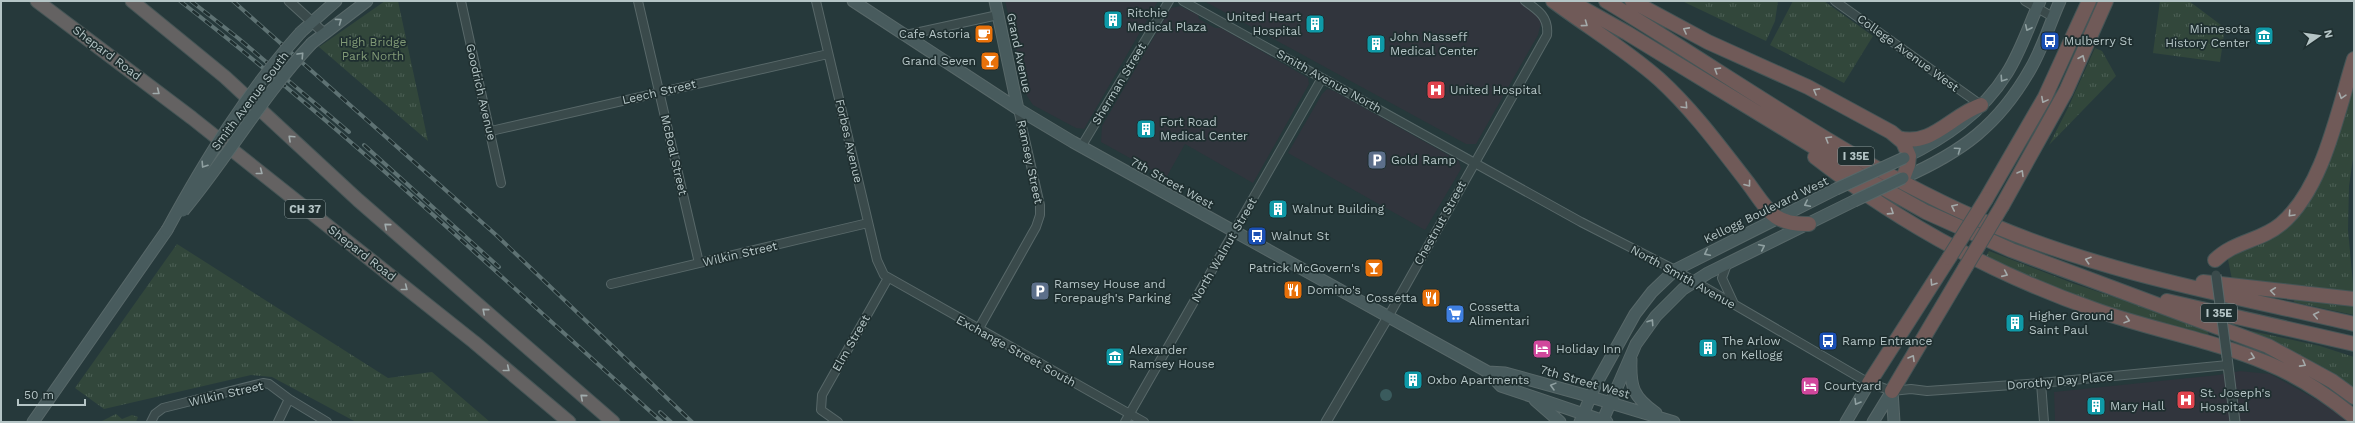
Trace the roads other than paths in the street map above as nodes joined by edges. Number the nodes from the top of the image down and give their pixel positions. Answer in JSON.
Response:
{"nodes":[{"id":1,"x":37,"y":1,"type":"edge"},
{"id":2,"x":132,"y":1,"type":"edge"},
{"id":3,"x":289,"y":1,"type":"edge"},
{"id":4,"x":336,"y":1,"type":"edge"},
{"id":5,"x":367,"y":1,"type":"edge"},
{"id":6,"x":461,"y":1,"type":"edge"},
{"id":7,"x":638,"y":1,"type":"edge"},
{"id":8,"x":816,"y":1,"type":"edge"},
{"id":9,"x":853,"y":1,"type":"edge"},
{"id":10,"x":995,"y":1,"type":"edge"},
{"id":11,"x":1169,"y":1,"type":"edge"},
{"id":12,"x":1183,"y":1,"type":"edge"},
{"id":13,"x":1525,"y":1,"type":"edge"},
{"id":14,"x":1553,"y":1,"type":"edge"},
{"id":15,"x":1570,"y":1,"type":"edge"},
{"id":16,"x":1606,"y":1,"type":"edge"},
{"id":17,"x":1632,"y":1,"type":"edge"},
{"id":18,"x":1835,"y":1,"type":"edge"},
{"id":19,"x":2025,"y":1,"type":"edge"},
{"id":20,"x":2060,"y":1,"type":"edge"},
{"id":21,"x":2089,"y":1,"type":"edge"},
{"id":22,"x":2106,"y":1,"type":"edge"},
{"id":23,"x":2039,"y":5,"type":"edge"},
{"id":24,"x":998,"y":14,"type":"junction"},
{"id":25,"x":2053,"y":17,"type":"junction"},
{"id":26,"x":312,"y":21,"type":"junction"},
{"id":27,"x":323,"y":32,"type":"junction"},
{"id":28,"x":906,"y":35,"type":"junction"},
{"id":29,"x":828,"y":54,"type":"junction"},
{"id":30,"x":2354,"y":59,"type":"edge"},
{"id":31,"x":1322,"y":78,"type":"junction"},
{"id":32,"x":660,"y":92,"type":"junction"},
{"id":33,"x":1981,"y":106,"type":"junction"},
{"id":34,"x":1018,"y":110,"type":"junction"},
{"id":35,"x":1759,"y":114,"type":"junction"},
{"id":36,"x":490,"y":132,"type":"junction"},
{"id":37,"x":1898,"y":138,"type":"junction"},
{"id":38,"x":1081,"y":147,"type":"junction"},
{"id":39,"x":1907,"y":158,"type":"junction"},
{"id":40,"x":1475,"y":162,"type":"junction"},
{"id":41,"x":1903,"y":178,"type":"junction"},
{"id":42,"x":501,"y":183,"type":"dead end"},
{"id":43,"x":1777,"y":219,"type":"junction"},
{"id":44,"x":868,"y":223,"type":"junction"},
{"id":45,"x":1810,"y":224,"type":"junction"},
{"id":46,"x":167,"y":230,"type":"junction"},
{"id":47,"x":1233,"y":231,"type":"junction"},
{"id":48,"x":2215,"y":260,"type":"joint"},
{"id":49,"x":699,"y":263,"type":"junction"},
{"id":50,"x":1727,"y":264,"type":"junction"},
{"id":51,"x":1675,"y":270,"type":"junction"},
{"id":52,"x":2125,"y":272,"type":"junction"},
{"id":53,"x":2084,"y":277,"type":"junction"},
{"id":54,"x":888,"y":278,"type":"junction"},
{"id":55,"x":1693,"y":281,"type":"junction"},
{"id":56,"x":611,"y":284,"type":"dead end"},
{"id":57,"x":2354,"y":299,"type":"edge"},
{"id":58,"x":1735,"y":305,"type":"junction"},
{"id":59,"x":1388,"y":317,"type":"junction"},
{"id":60,"x":2354,"y":324,"type":"edge"},
{"id":61,"x":978,"y":330,"type":"junction"},
{"id":62,"x":2354,"y":344,"type":"edge"},
{"id":63,"x":1631,"y":356,"type":"junction"},
{"id":64,"x":2228,"y":361,"type":"junction"},
{"id":65,"x":1488,"y":372,"type":"junction"},
{"id":66,"x":1869,"y":383,"type":"junction"},
{"id":67,"x":2041,"y":383,"type":"junction"},
{"id":68,"x":1892,"y":391,"type":"junction"},
{"id":69,"x":1530,"y":396,"type":"junction"},
{"id":70,"x":1590,"y":396,"type":"junction"},
{"id":71,"x":2354,"y":397,"type":"edge"},
{"id":72,"x":289,"y":399,"type":"junction"},
{"id":73,"x":1610,"y":403,"type":"junction"},
{"id":74,"x":1130,"y":414,"type":"junction"},
{"id":75,"x":2354,"y":417,"type":"edge"},
{"id":76,"x":1581,"y":418,"type":"edge"},
{"id":77,"x":1670,"y":420,"type":"edge"},
{"id":78,"x":1604,"y":421,"type":"edge"},
{"id":79,"x":33,"y":422,"type":"edge"},
{"id":80,"x":151,"y":422,"type":"edge"},
{"id":81,"x":278,"y":422,"type":"edge"},
{"id":82,"x":327,"y":422,"type":"edge"},
{"id":83,"x":569,"y":422,"type":"edge"},
{"id":84,"x":612,"y":422,"type":"edge"},
{"id":85,"x":838,"y":422,"type":"edge"},
{"id":86,"x":1125,"y":422,"type":"edge"},
{"id":87,"x":1144,"y":422,"type":"edge"},
{"id":88,"x":1326,"y":422,"type":"edge"},
{"id":89,"x":1560,"y":422,"type":"edge"},
{"id":90,"x":1846,"y":422,"type":"edge"},
{"id":91,"x":1873,"y":422,"type":"edge"},
{"id":92,"x":1894,"y":422,"type":"edge"},
{"id":93,"x":2044,"y":422,"type":"edge"},
{"id":94,"x":2235,"y":422,"type":"edge"}],
"edges":[{"from":1,"to":83,"type":"highway","name":"Shepard Road","number":"CH 37","one_way":true},
{"from":84,"to":2,"type":"highway","one_way":true},
{"from":3,"to":26,"type":"street"},
{"from":4,"to":26,"type":"main road","name":"Smith Avenue South"},
{"from":27,"to":5,"type":"main road","name":"Smith Avenue South","one_way":true},
{"from":6,"to":36,"type":"street","name":"Goodrich Avenue"},
{"from":7,"to":32,"type":"street","name":"McBoal Street"},
{"from":8,"to":29,"type":"street","name":"Forbes Avenue"},
{"from":9,"to":28,"type":"main road","name":"7th Street West"},
{"from":10,"to":24,"type":"main road","name":"Grand Avenue"},
{"from":11,"to":38,"type":"street","name":"Sherman Street"},
{"from":12,"to":31,"type":"street","name":"Smith Avenue North"},
{"from":13,"to":40,"type":"street","name":"Chestnut Street"},
{"from":14,"to":43,"type":"highway","one_way":true},
{"from":15,"to":35,"type":"highway","number":"I 35E"},
{"from":52,"to":16,"type":"highway","number":"I 35E","one_way":true},
{"from":37,"to":17,"type":"highway","one_way":true},
{"from":18,"to":33,"type":"street","name":"College Avenue West"},
{"from":19,"to":23,"type":"street"},
{"from":20,"to":25,"type":"main road"},
{"from":21,"to":66,"type":"highway","one_way":true,"bridge":true},
{"from":68,"to":22,"type":"highway","one_way":true,"bridge":true},
{"from":23,"to":25,"type":"street"},
{"from":23,"to":33,"type":"main road","name":"Kellogg Boulevard West","one_way":true},
{"from":24,"to":28,"type":"street"},
{"from":24,"to":34,"type":"main road","name":"Grand Avenue"},
{"from":41,"to":25,"type":"main road","one_way":true},
{"from":26,"to":27,"type":"street"},
{"from":26,"to":46,"type":"main road","name":"Smith Avenue South","one_way":true,"bridge":true},
{"from":46,"to":27,"type":"main road","name":"Smith Avenue South","one_way":true,"bridge":true},
{"from":28,"to":34,"type":"main road","name":"7th Street West"},
{"from":29,"to":32,"type":"street","name":"Leech Street"},
{"from":29,"to":44,"type":"street","name":"Forbes Avenue"},
{"from":30,"to":48,"type":"highway","one_way":true},
{"from":31,"to":40,"type":"street","name":"Smith Avenue North"},
{"from":31,"to":47,"type":"street","name":"North Walnut Street"},
{"from":32,"to":36,"type":"street","name":"Leech Street"},
{"from":32,"to":49,"type":"street","name":"McBoal Street"},
{"from":33,"to":37,"type":"highway"},
{"from":33,"to":39,"type":"main road","name":"Kellogg Boulevard West"},
{"from":34,"to":38,"type":"main road","name":"7th Street West"},
{"from":34,"to":61,"type":"street","name":"Ramsey Street"},
{"from":35,"to":53,"type":"highway","number":"I 35E"},
{"from":35,"to":75,"type":"highway","one_way":true},
{"from":36,"to":42,"type":"street","name":"Goodrich Avenue"},
{"from":37,"to":39,"type":"highway"},
{"from":38,"to":47,"type":"main road","name":"7th Street West"},
{"from":39,"to":41,"type":"highway"},
{"from":39,"to":43,"type":"main road","name":"Kellogg Boulevard West","one_way":true,"bridge":true},
{"from":40,"to":51,"type":"street","name":"North Smith Avenue"},
{"from":40,"to":59,"type":"street","name":"Chestnut Street"},
{"from":41,"to":45,"type":"main road","bridge":true},
{"from":43,"to":45,"type":"highway"},
{"from":43,"to":51,"type":"main road","name":"Kellogg Boulevard West","one_way":true},
{"from":44,"to":49,"type":"street","name":"Wilkin Street"},
{"from":44,"to":54,"type":"street","name":"Forbes Avenue"},
{"from":50,"to":45,"type":"main road","one_way":true},
{"from":46,"to":79,"type":"main road","name":"Smith Avenue South"},
{"from":47,"to":59,"type":"main road","name":"7th Street West"},
{"from":47,"to":74,"type":"street","name":"North Walnut Street"},
{"from":48,"to":64,"type":"street","bridge":true},
{"from":49,"to":56,"type":"street","name":"Wilkin Street"},
{"from":50,"to":55,"type":"main road"},
{"from":50,"to":58,"type":"street"},
{"from":51,"to":55,"type":"street","name":"North Smith Avenue"},
{"from":51,"to":70,"type":"main road","name":"Kellogg Boulevard West"},
{"from":57,"to":52,"type":"highway","one_way":true},
{"from":60,"to":52,"type":"highway","number":"I 35E","one_way":true},
{"from":53,"to":62,"type":"highway","number":"I 35E"},
{"from":53,"to":71,"type":"highway","one_way":true},
{"from":54,"to":61,"type":"street","name":"Exchange Street South"},
{"from":54,"to":85,"type":"street","name":"Elm Street"},
{"from":55,"to":58,"type":"street","name":"North Smith Avenue"},
{"from":63,"to":55,"type":"main road","one_way":true},
{"from":58,"to":66,"type":"street","name":"North Smith Avenue"},
{"from":59,"to":65,"type":"main road","name":"7th Street West"},
{"from":59,"to":88,"type":"street","name":"Chestnut Street"},
{"from":61,"to":74,"type":"street","name":"Exchange Street South"},
{"from":63,"to":73,"type":"main road"},
{"from":63,"to":77,"type":"main road"},
{"from":64,"to":67,"type":"street","name":"Dorothy Day Place"},
{"from":64,"to":94,"type":"street"},
{"from":65,"to":69,"type":"main road","name":"7th Street West"},
{"from":70,"to":65,"type":"main road","name":"7th Street West","one_way":true},
{"from":66,"to":68,"type":"street","name":"North Smith Avenue"},
{"from":66,"to":90,"type":"main road","one_way":true},
{"from":67,"to":68,"type":"street","name":"Dorothy Day Place"},
{"from":67,"to":93,"type":"street"},
{"from":68,"to":91,"type":"main road"},
{"from":68,"to":92,"type":"main road"},
{"from":69,"to":76,"type":"main road","name":"7th Street West"},
{"from":69,"to":89,"type":"main road"},
{"from":70,"to":73,"type":"main road","name":"7th Street West"},
{"from":70,"to":76,"type":"main road","name":"Kellogg Boulevard West"},
{"from":72,"to":80,"type":"street","name":"Wilkin Street"},
{"from":72,"to":81,"type":"street"},
{"from":72,"to":82,"type":"street","name":"Wilkin Street"},
{"from":73,"to":77,"type":"main road","name":"7th Street West"},
{"from":73,"to":78,"type":"main road"},
{"from":74,"to":86,"type":"street","name":"North Walnut Street"},
{"from":74,"to":87,"type":"street","name":"Exchange Street South"},
{"from":76,"to":78,"type":"main road","name":"7th Street West"}]}
